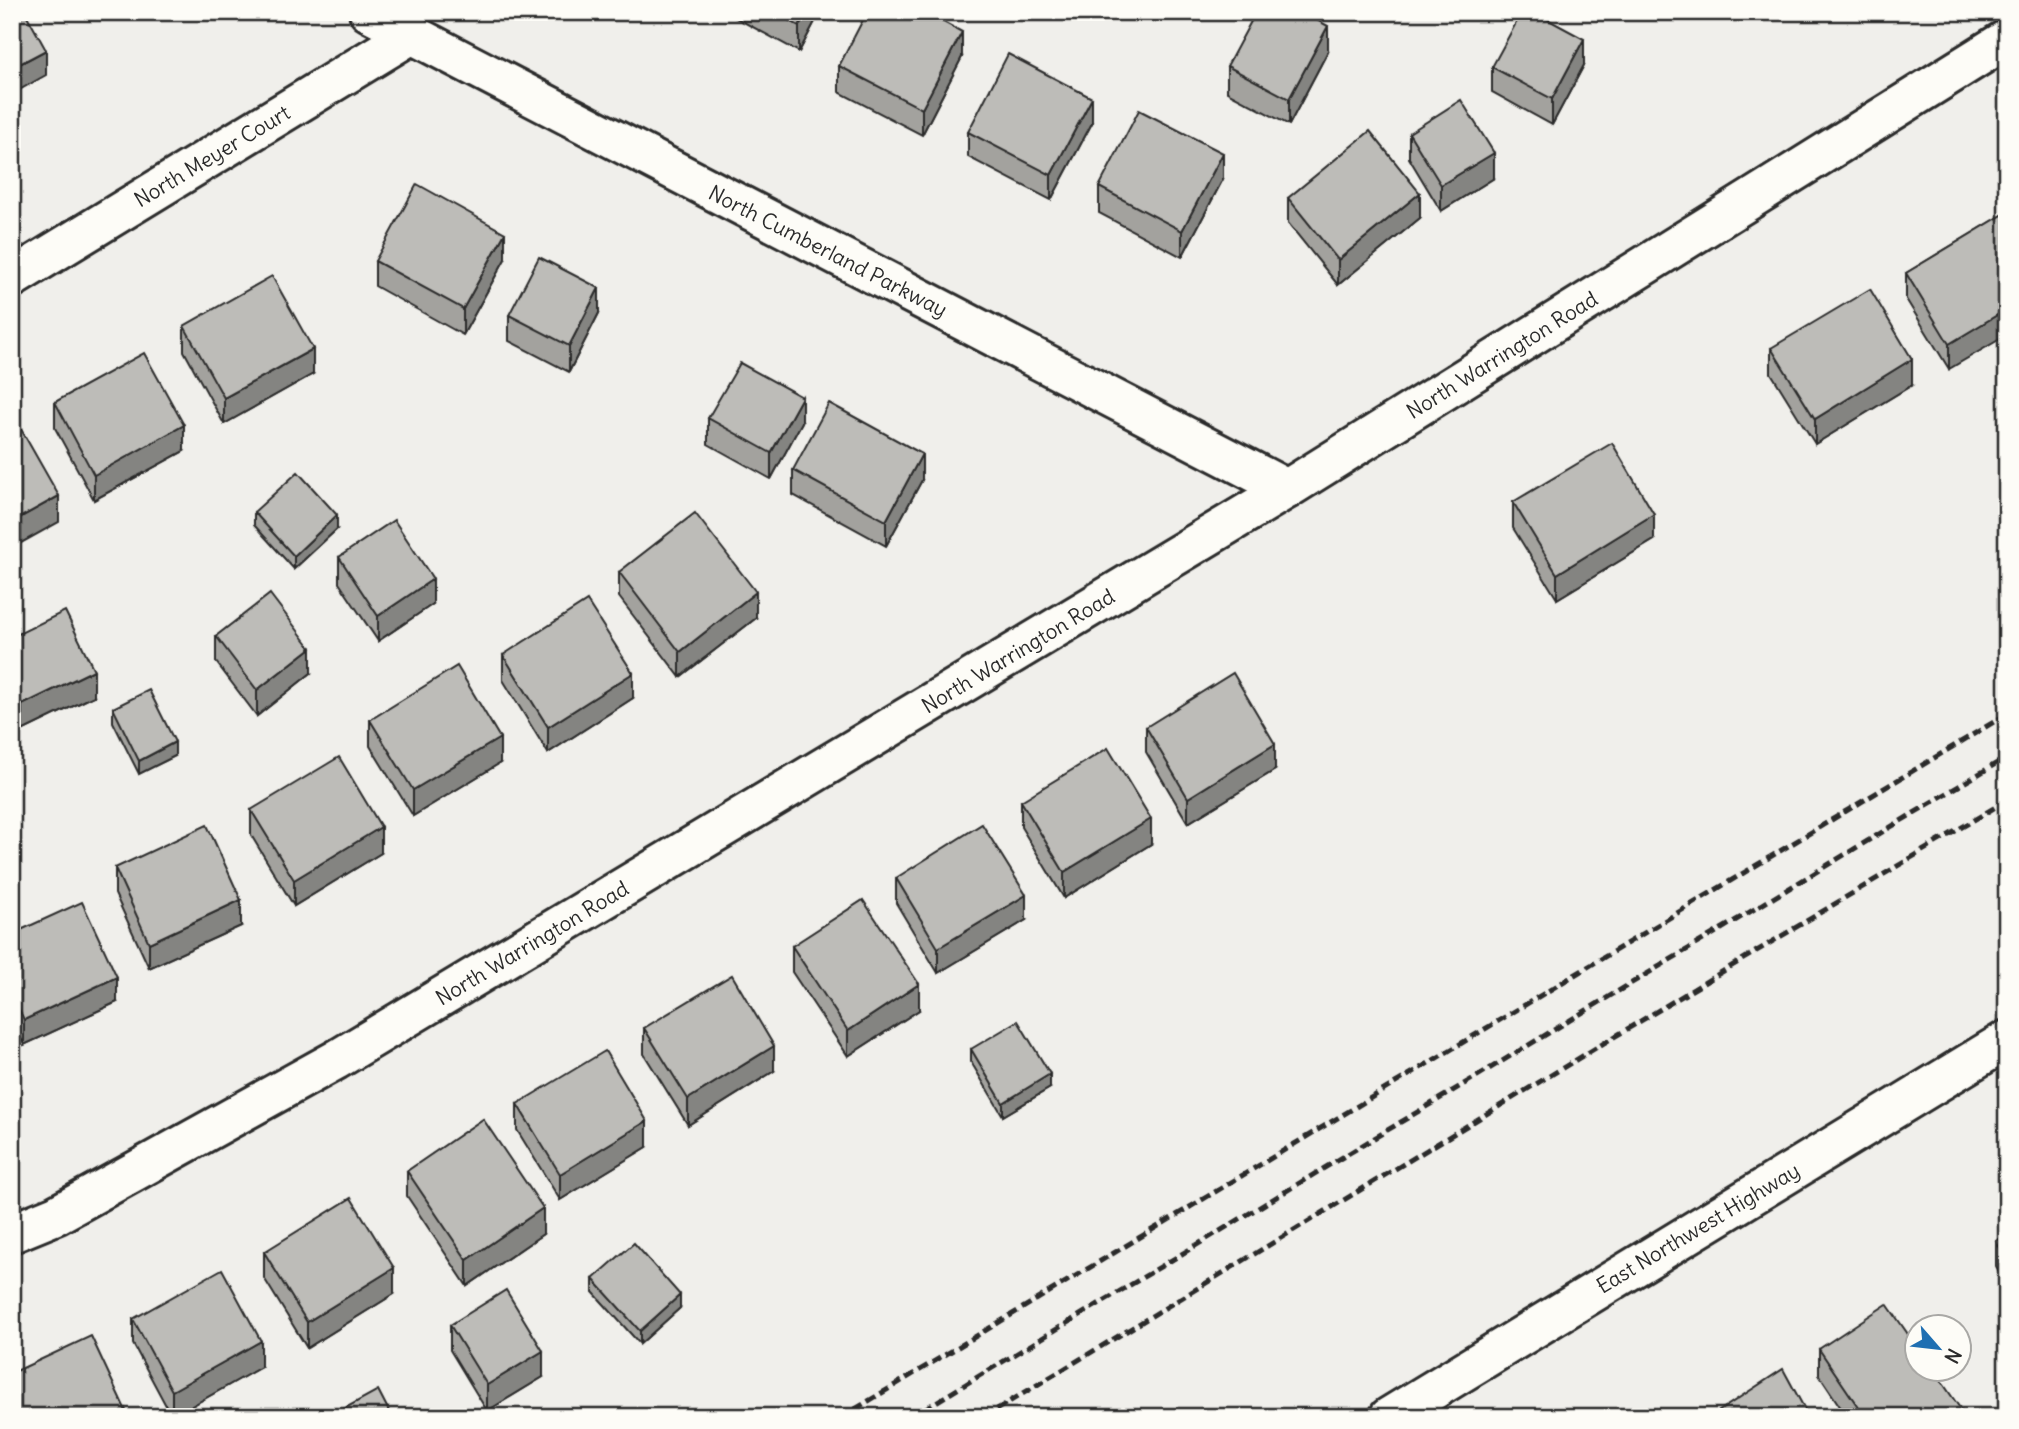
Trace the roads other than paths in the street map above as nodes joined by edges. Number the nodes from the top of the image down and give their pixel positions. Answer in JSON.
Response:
{"nodes":[{"id":1,"x":369,"y":12,"type":"edge"},
{"id":2,"x":412,"y":34,"type":"junction"},
{"id":3,"x":2007,"y":39,"type":"edge"},
{"id":4,"x":12,"y":278,"type":"edge"},
{"id":5,"x":1287,"y":489,"type":"junction"},
{"id":6,"x":2007,"y":1040,"type":"edge"},
{"id":7,"x":12,"y":1233,"type":"edge"},
{"id":8,"x":1388,"y":1417,"type":"edge"}],
"edges":[{"from":1,"to":2,"type":"street","name":"North Cumberland Parkway"},
{"from":2,"to":4,"type":"street","name":"North Meyer Court"},
{"from":2,"to":5,"type":"street","name":"North Cumberland Parkway"},
{"from":3,"to":5,"type":"street","name":"North Warrington Road"},
{"from":5,"to":7,"type":"street","name":"North Warrington Road"},
{"from":6,"to":8,"type":"street","name":"East Northwest Highway"}]}
